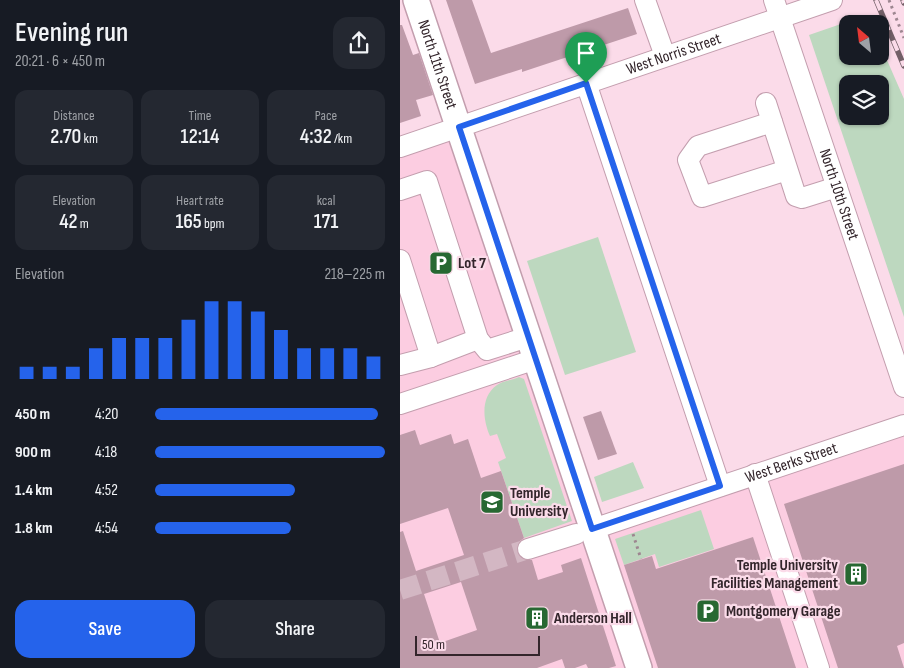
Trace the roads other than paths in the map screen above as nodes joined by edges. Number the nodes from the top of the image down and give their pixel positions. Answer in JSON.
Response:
{"nodes":[{"id":1,"x":416,"y":0,"type":"edge"},
{"id":2,"x":645,"y":0,"type":"edge"},
{"id":3,"x":832,"y":0,"type":"edge"},
{"id":4,"x":777,"y":8,"type":"edge"},
{"id":5,"x":665,"y":56,"type":"junction"},
{"id":6,"x":586,"y":83,"type":"junction"},
{"id":7,"x":766,"y":103,"type":"dead end"},
{"id":8,"x":772,"y":122,"type":"junction"},
{"id":9,"x":459,"y":127,"type":"junction"},
{"id":10,"x":400,"y":147,"type":"edge"},
{"id":11,"x":787,"y":170,"type":"junction"},
{"id":12,"x":837,"y":188,"type":"junction"},
{"id":13,"x":400,"y":190,"type":"edge"},
{"id":14,"x":400,"y":260,"type":"edge"},
{"id":15,"x":478,"y":339,"type":"junction"},
{"id":16,"x":532,"y":348,"type":"junction"},
{"id":17,"x":431,"y":357,"type":"junction"},
{"id":18,"x":400,"y":365,"type":"edge"},
{"id":19,"x":904,"y":387,"type":"edge"},
{"id":20,"x":400,"y":404,"type":"edge"},
{"id":21,"x":904,"y":425,"type":"edge"},
{"id":22,"x":755,"y":474,"type":"junction"},
{"id":23,"x":720,"y":486,"type":"junction"},
{"id":24,"x":584,"y":531,"type":"junction"},
{"id":25,"x":528,"y":549,"type":"tunnel mouth"},
{"id":26,"x":639,"y":668,"type":"edge"},
{"id":27,"x":819,"y":668,"type":"edge"}],
"edges":[{"from":1,"to":9,"type":"main road","name":"North 11th Street"},
{"from":2,"to":5,"type":"street"},
{"from":3,"to":4,"type":"street","name":"West Norris Street"},
{"from":4,"to":5,"type":"street","name":"West Norris Street"},
{"from":4,"to":12,"type":"street","name":"North 10th Street"},
{"from":5,"to":6,"type":"street","name":"West Norris Street"},
{"from":6,"to":9,"type":"street","name":"West Norris Street"},
{"from":6,"to":23,"type":"street"},
{"from":7,"to":8,"type":"street"},
{"from":8,"to":11,"type":"street"},
{"from":8,"to":11,"type":"street"},
{"from":9,"to":10,"type":"street","name":"West Norris Street"},
{"from":9,"to":16,"type":"main road","name":"North 11th Street"},
{"from":11,"to":12,"type":"street"},
{"from":12,"to":19,"type":"street","name":"North 10th Street"},
{"from":13,"to":15,"type":"street"},
{"from":14,"to":17,"type":"street"},
{"from":15,"to":16,"type":"street"},
{"from":15,"to":17,"type":"street"},
{"from":16,"to":20,"type":"street"},
{"from":16,"to":24,"type":"main road","name":"North 11th Street"},
{"from":17,"to":18,"type":"street"},
{"from":21,"to":22,"type":"street","name":"West Berks Street"},
{"from":22,"to":23,"type":"street","name":"West Berks Street"},
{"from":22,"to":27,"type":"street"},
{"from":23,"to":24,"type":"street","name":"West Berks Street"},
{"from":24,"to":25,"type":"street","name":"West Berks Street"},
{"from":24,"to":26,"type":"main road","name":"North 11th Street"}]}
